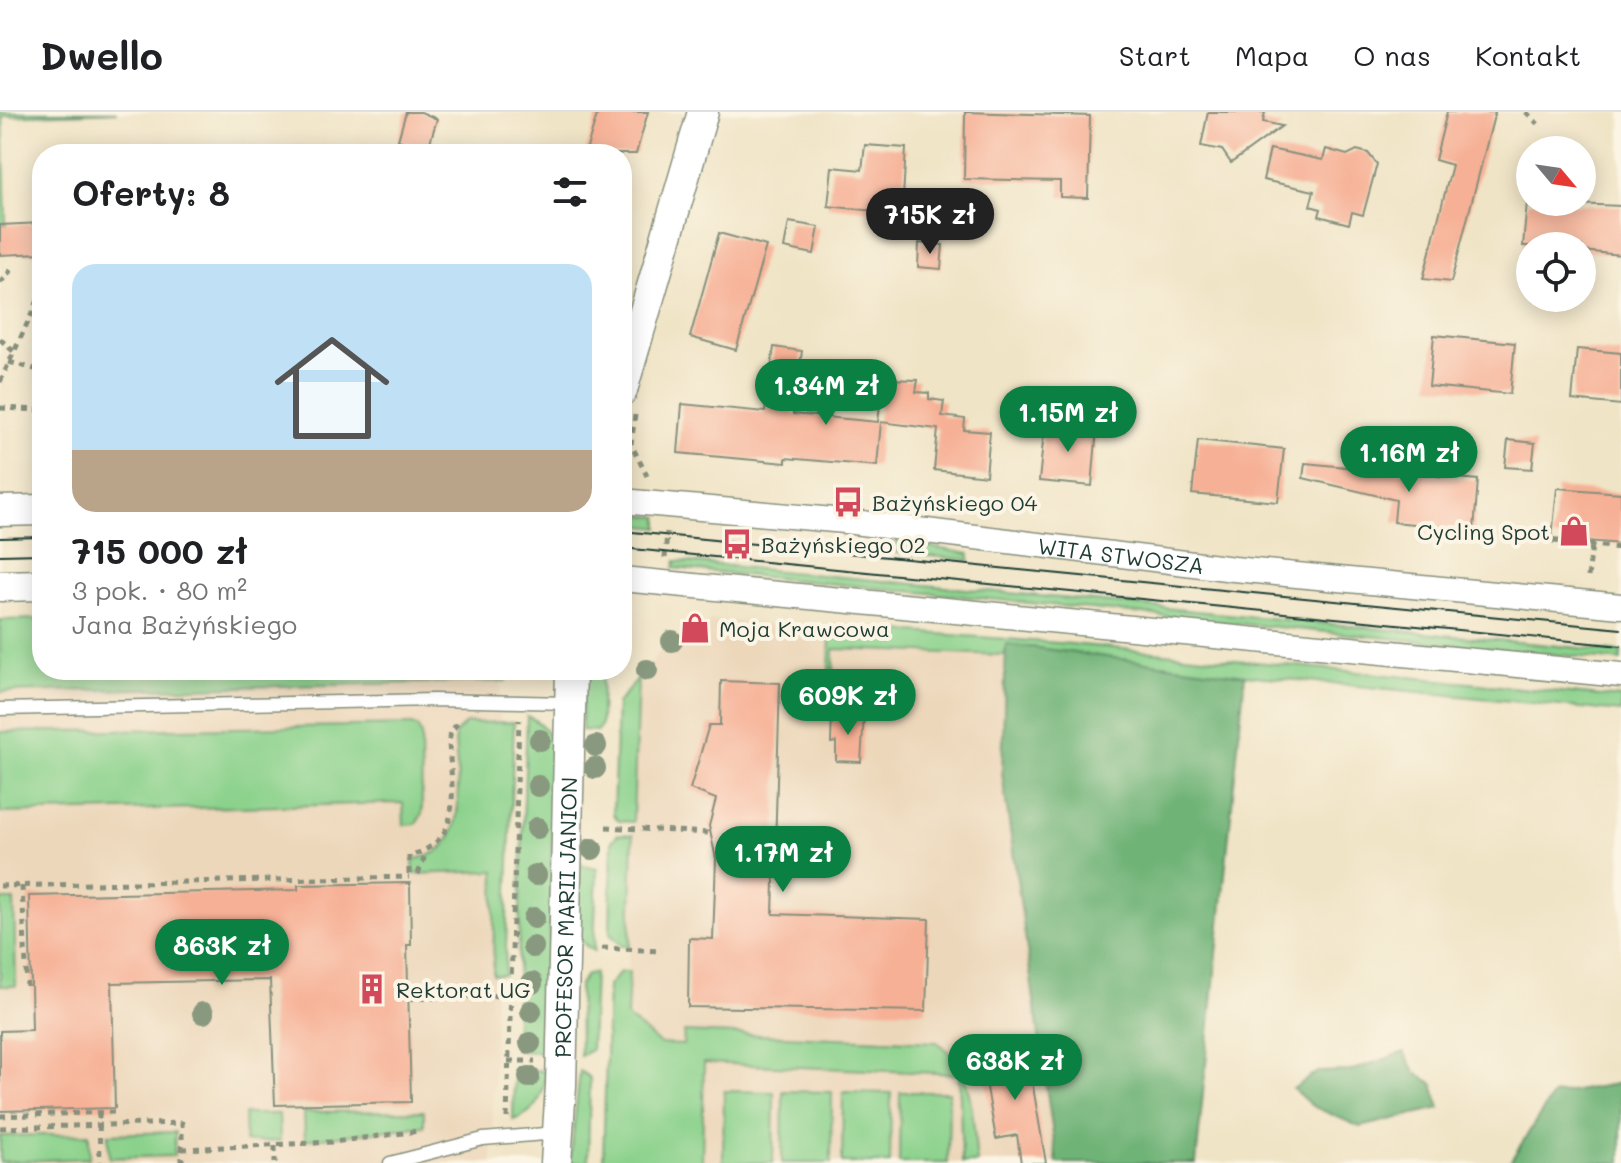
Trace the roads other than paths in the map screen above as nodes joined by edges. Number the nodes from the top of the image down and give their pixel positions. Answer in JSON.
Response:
{"nodes":[{"id":1,"x":703,"y":112,"type":"edge"},
{"id":2,"x":632,"y":356,"type":"edge"},
{"id":3,"x":632,"y":502,"type":"edge"},
{"id":4,"x":32,"y":510,"type":"edge"},
{"id":5,"x":0,"y":511,"type":"edge"},
{"id":6,"x":632,"y":580,"type":"edge"},
{"id":7,"x":32,"y":585,"type":"edge"},
{"id":8,"x":0,"y":586,"type":"edge"},
{"id":9,"x":1621,"y":606,"type":"edge"},
{"id":10,"x":1621,"y":675,"type":"edge"},
{"id":11,"x":571,"y":680,"type":"edge"},
{"id":12,"x":570,"y":703,"type":"junction"},
{"id":13,"x":0,"y":709,"type":"edge"},
{"id":14,"x":556,"y":1148,"type":"edge"},
{"id":15,"x":391,"y":1163,"type":"edge"}],
"edges":[{"from":1,"to":2,"type":"street"},
{"from":3,"to":9,"type":"street","name":"WITA STWOSZA"},
{"from":4,"to":5,"type":"street"},
{"from":6,"to":10,"type":"street"},
{"from":7,"to":8,"type":"street"},
{"from":11,"to":12,"type":"street","name":"PROFESOR MARII JANION"},
{"from":12,"to":13,"type":"lane"},
{"from":12,"to":14,"type":"street","name":"PROFESOR MARII JANION"},
{"from":14,"to":15,"type":"lane"}]}
